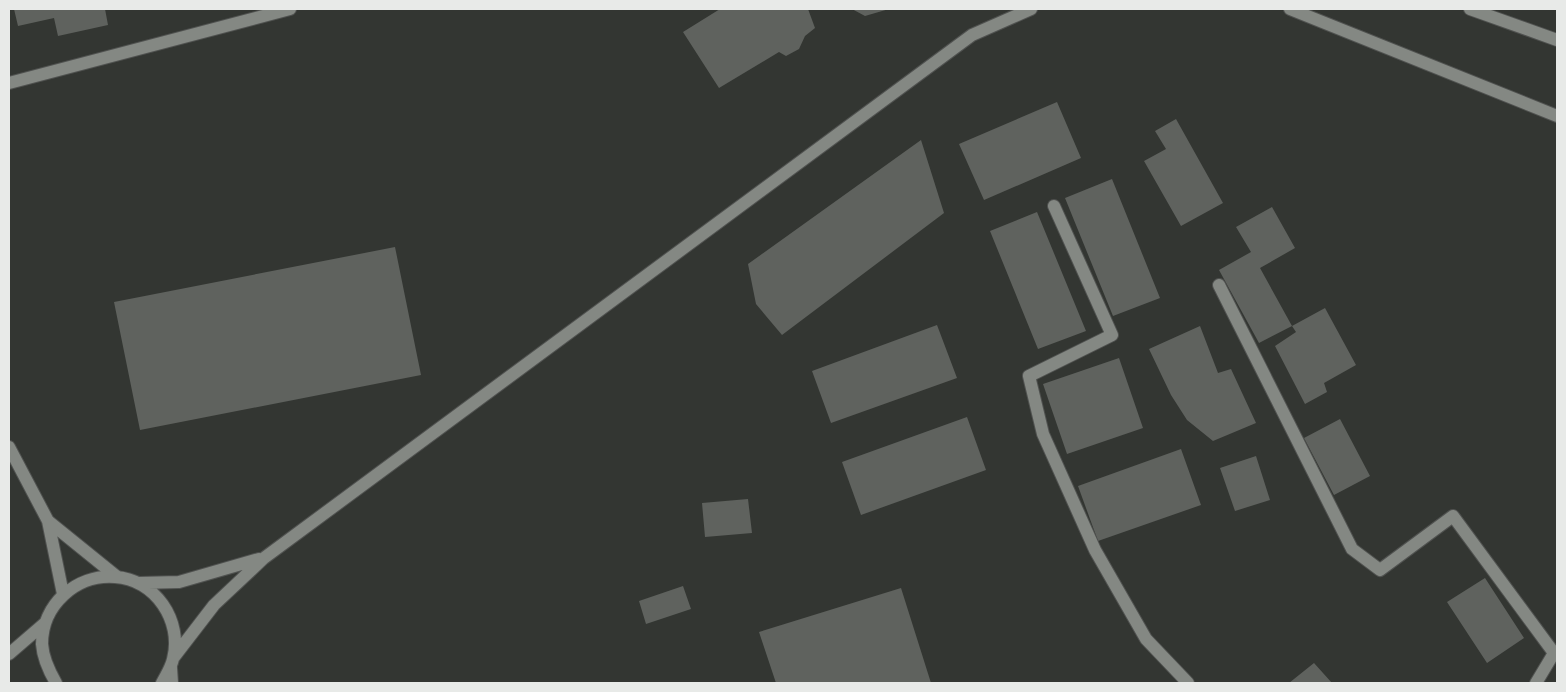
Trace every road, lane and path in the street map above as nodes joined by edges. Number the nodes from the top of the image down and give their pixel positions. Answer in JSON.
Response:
{"nodes":[{"id":1,"x":290,"y":9,"type":"edge"},
{"id":2,"x":1031,"y":9,"type":"edge"},
{"id":3,"x":1290,"y":9,"type":"edge"},
{"id":4,"x":1470,"y":9,"type":"edge"},
{"id":5,"x":1557,"y":40,"type":"edge"},
{"id":6,"x":9,"y":83,"type":"edge"},
{"id":7,"x":1557,"y":116,"type":"edge"},
{"id":8,"x":1054,"y":206,"type":"dead end"},
{"id":9,"x":1219,"y":285,"type":"dead end"},
{"id":10,"x":9,"y":447,"type":"edge"},
{"id":11,"x":48,"y":521,"type":"junction"},
{"id":12,"x":264,"y":558,"type":"junction"},
{"id":13,"x":116,"y":576,"type":"junction"},
{"id":14,"x":138,"y":583,"type":"junction"},
{"id":15,"x":64,"y":594,"type":"junction"},
{"id":16,"x":45,"y":623,"type":"junction"},
{"id":17,"x":9,"y":654,"type":"edge"},
{"id":18,"x":172,"y":662,"type":"junction"},
{"id":19,"x":56,"y":683,"type":"edge"},
{"id":20,"x":162,"y":683,"type":"edge"},
{"id":21,"x":172,"y":683,"type":"edge"},
{"id":22,"x":1188,"y":683,"type":"edge"},
{"id":23,"x":1536,"y":683,"type":"edge"}],
"edges":[{"from":1,"to":6,"type":"street"},
{"from":2,"to":12,"type":"street"},
{"from":3,"to":7,"type":"street"},
{"from":4,"to":5,"type":"street"},
{"from":8,"to":22,"type":"street"},
{"from":9,"to":23,"type":"street"},
{"from":10,"to":11,"type":"street"},
{"from":11,"to":13,"type":"street"},
{"from":11,"to":15,"type":"street"},
{"from":12,"to":14,"type":"street"},
{"from":12,"to":18,"type":"street"},
{"from":13,"to":14,"type":"street"},
{"from":13,"to":15,"type":"street"},
{"from":14,"to":18,"type":"street"},
{"from":15,"to":16,"type":"street"},
{"from":16,"to":17,"type":"street"},
{"from":16,"to":19,"type":"street"},
{"from":18,"to":20,"type":"street"},
{"from":18,"to":21,"type":"street"}]}
